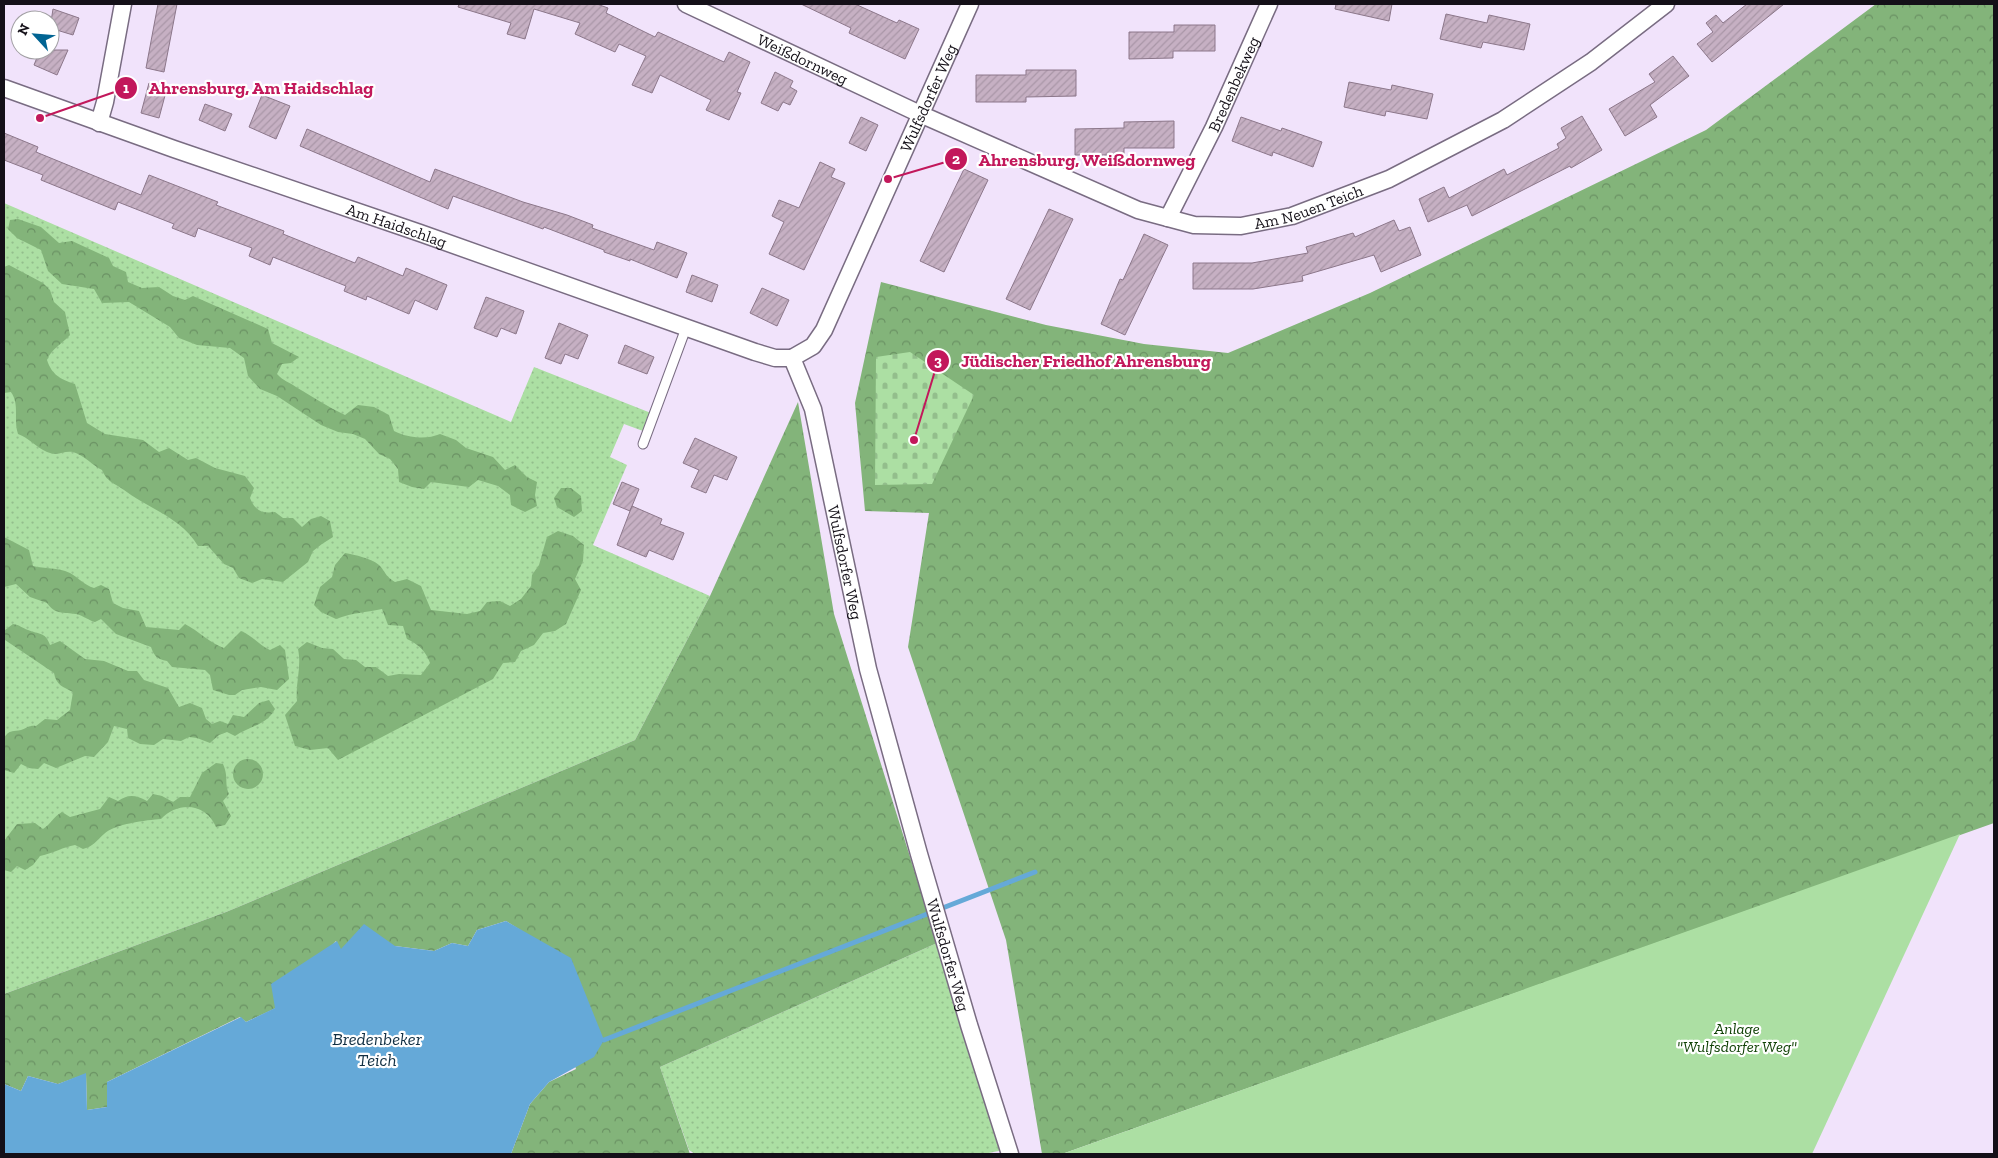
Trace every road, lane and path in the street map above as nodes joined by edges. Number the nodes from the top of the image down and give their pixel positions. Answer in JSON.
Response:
{"nodes":[{"id":1,"x":123,"y":4,"type":"edge"},
{"id":2,"x":686,"y":4,"type":"edge"},
{"id":3,"x":970,"y":4,"type":"edge"},
{"id":4,"x":1270,"y":4,"type":"edge"},
{"id":5,"x":1666,"y":4,"type":"edge"},
{"id":6,"x":4,"y":88,"type":"edge"},
{"id":7,"x":920,"y":114,"type":"junction"},
{"id":8,"x":99,"y":123,"type":"junction"},
{"id":9,"x":1168,"y":218,"type":"junction"},
{"id":10,"x":686,"y":328,"type":"junction"},
{"id":11,"x":792,"y":358,"type":"junction"},
{"id":12,"x":643,"y":444,"type":"dead end"},
{"id":13,"x":1010,"y":1154,"type":"edge"}],
"edges":[{"from":1,"to":8,"type":"street"},
{"from":2,"to":7,"type":"street","name":"Weißdornweg"},
{"from":3,"to":7,"type":"street","name":"Wulfsdorfer Weg"},
{"from":4,"to":9,"type":"street","name":"Bredenbekweg"},
{"from":5,"to":9,"type":"street","name":"Am Neuen Teich"},
{"from":6,"to":8,"type":"street","name":"Am Haidschlag"},
{"from":7,"to":9,"type":"street","name":"Am Neuen Teich"},
{"from":7,"to":11,"type":"street","name":"Wulfsdorfer Weg"},
{"from":8,"to":10,"type":"street","name":"Am Haidschlag"},
{"from":10,"to":11,"type":"street","name":"Am Haidschlag"},
{"from":10,"to":12,"type":"lane"},
{"from":11,"to":13,"type":"street","name":"Wulfsdorfer Weg"}]}
